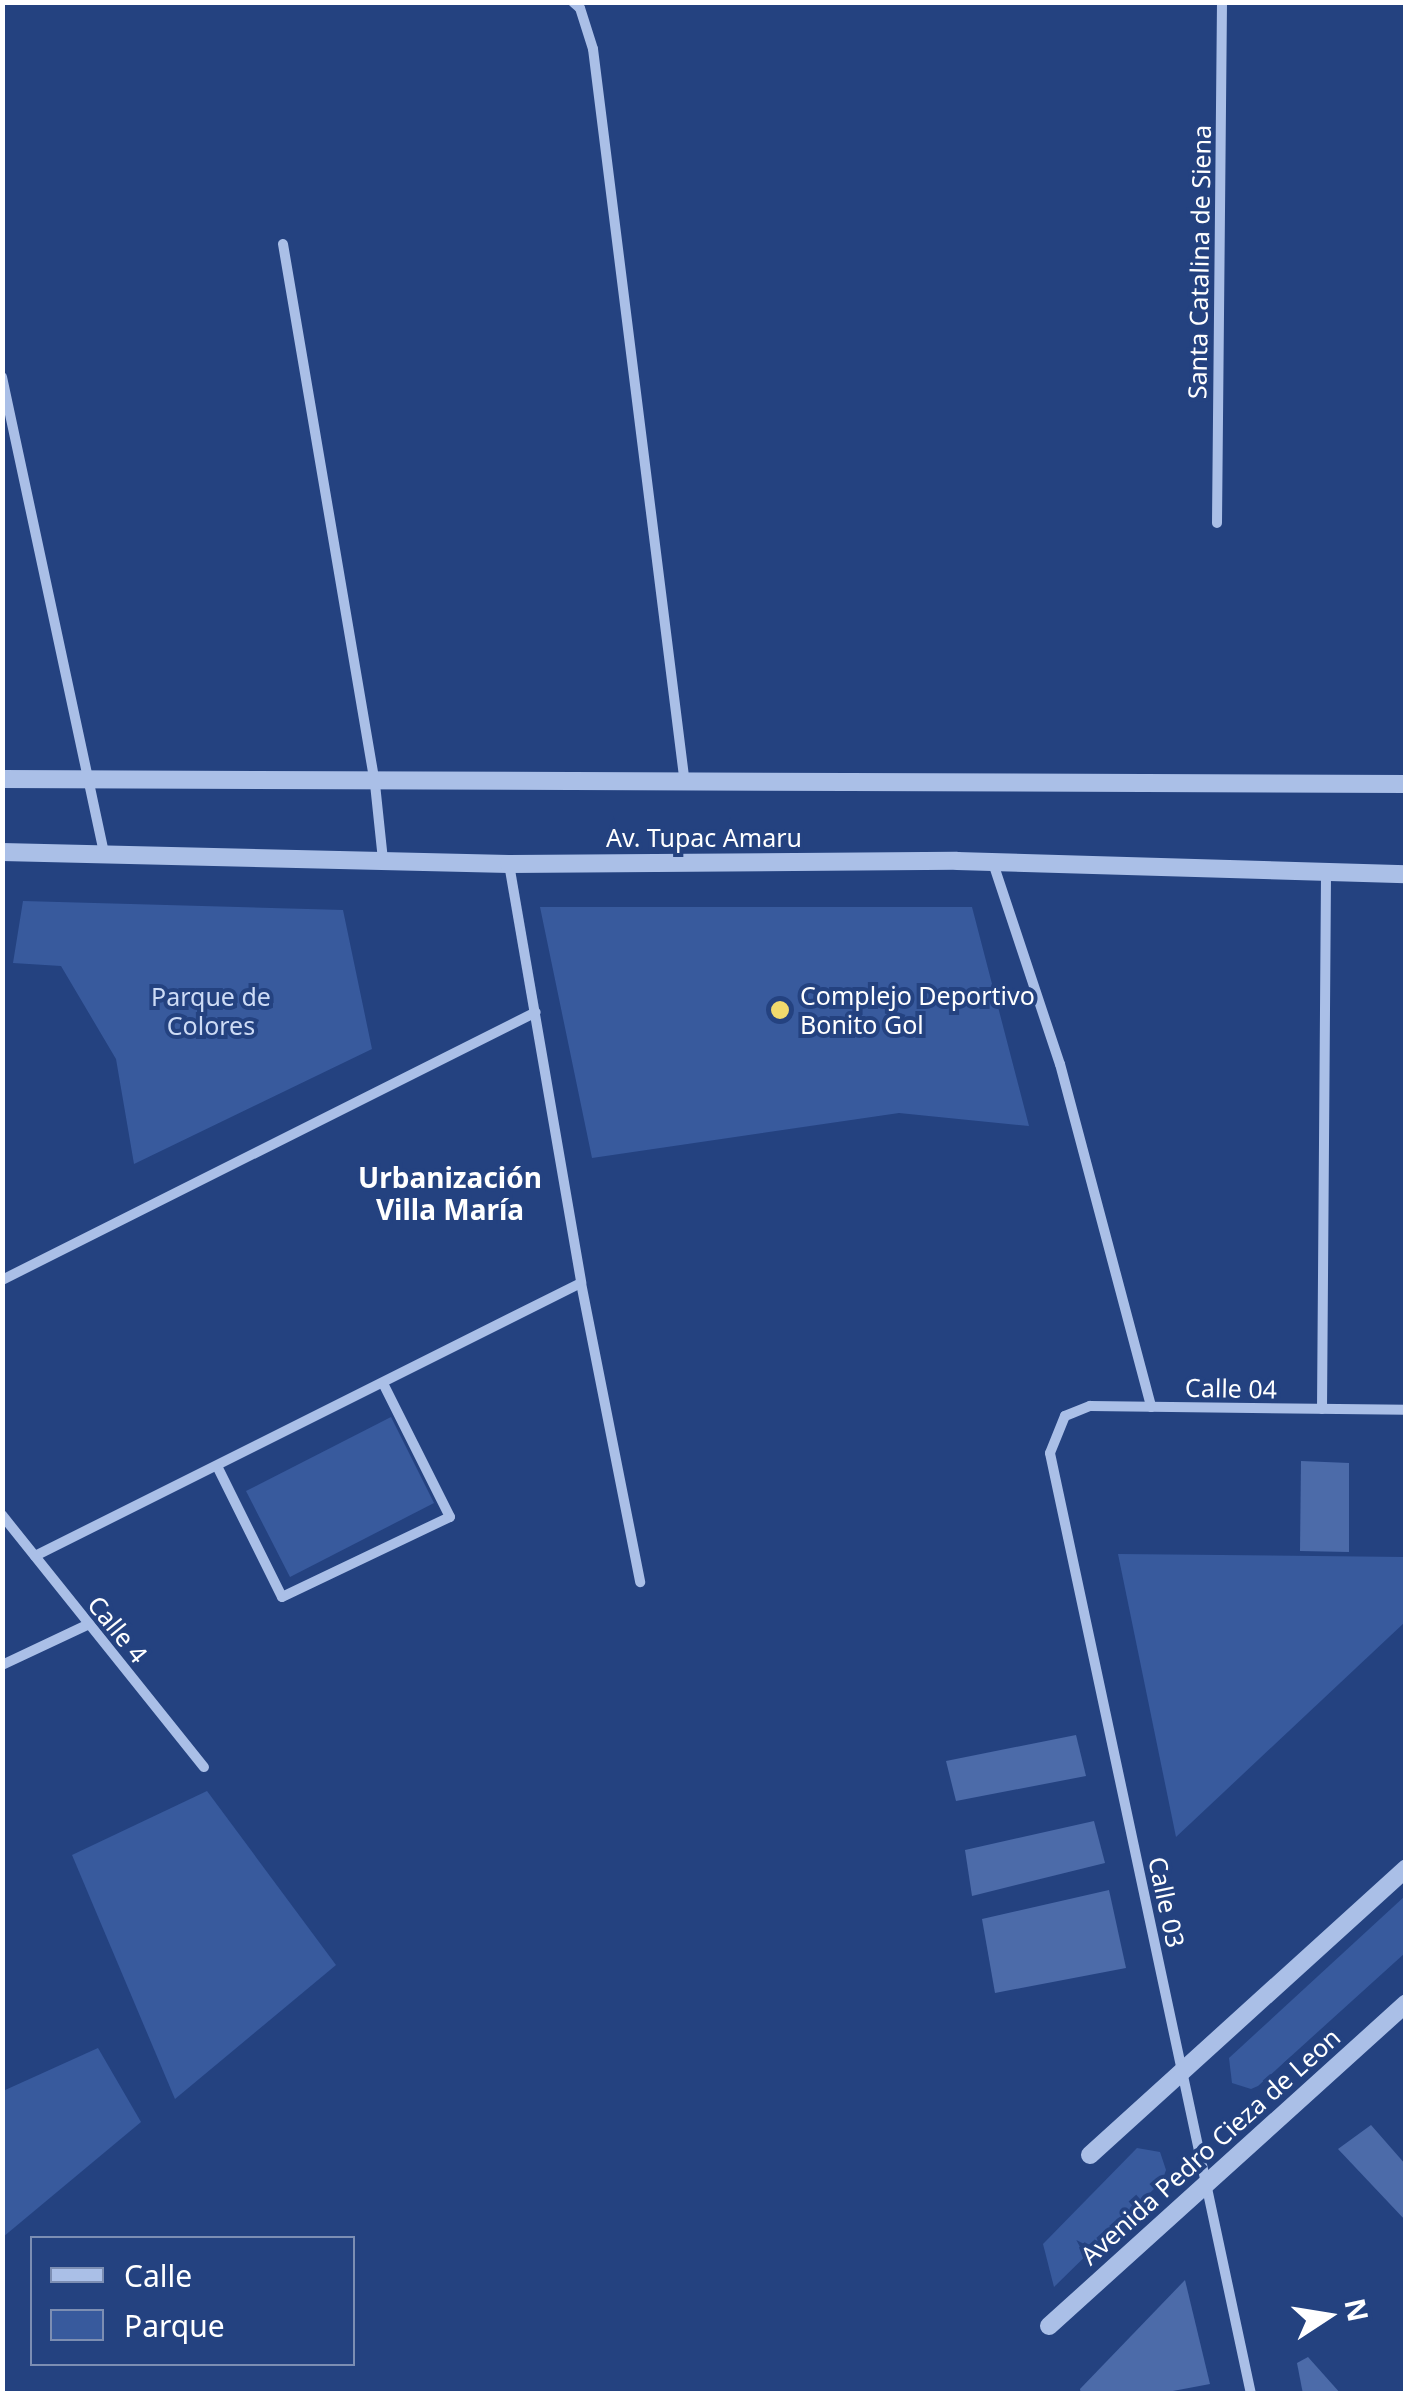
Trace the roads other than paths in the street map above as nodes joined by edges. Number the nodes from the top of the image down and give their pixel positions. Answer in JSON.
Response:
{"nodes":[{"id":1,"x":573,"y":2,"type":"edge"},
{"id":2,"x":1222,"y":2,"type":"edge"},
{"id":3,"x":283,"y":244,"type":"dead end"},
{"id":4,"x":2,"y":377,"type":"edge"},
{"id":5,"x":1216,"y":523,"type":"dead end"},
{"id":6,"x":2,"y":779,"type":"edge"},
{"id":7,"x":92,"y":780,"type":"junction"},
{"id":8,"x":375,"y":784,"type":"junction"},
{"id":9,"x":685,"y":784,"type":"junction"},
{"id":10,"x":1406,"y":784,"type":"edge"},
{"id":11,"x":2,"y":852,"type":"edge"},
{"id":12,"x":104,"y":852,"type":"junction"},
{"id":13,"x":384,"y":860,"type":"junction"},
{"id":14,"x":993,"y":862,"type":"junction"},
{"id":15,"x":508,"y":864,"type":"junction"},
{"id":16,"x":1326,"y":874,"type":"junction"},
{"id":17,"x":1406,"y":874,"type":"edge"},
{"id":18,"x":536,"y":1012,"type":"junction"},
{"id":19,"x":2,"y":1280,"type":"edge"},
{"id":20,"x":581,"y":1284,"type":"junction"},
{"id":21,"x":383,"y":1383,"type":"junction"},
{"id":22,"x":1152,"y":1407,"type":"junction"},
{"id":23,"x":1322,"y":1409,"type":"junction"},
{"id":24,"x":1406,"y":1410,"type":"edge"},
{"id":25,"x":1061,"y":1422,"type":"joint"},
{"id":26,"x":217,"y":1466,"type":"junction"},
{"id":27,"x":2,"y":1515,"type":"edge"},
{"id":28,"x":35,"y":1556,"type":"junction"},
{"id":29,"x":640,"y":1582,"type":"dead end"},
{"id":30,"x":89,"y":1624,"type":"junction"},
{"id":31,"x":2,"y":1666,"type":"edge"},
{"id":32,"x":204,"y":1767,"type":"dead end"},
{"id":33,"x":1406,"y":1868,"type":"edge"},
{"id":34,"x":1406,"y":2003,"type":"edge"},
{"id":35,"x":1183,"y":2068,"type":"junction"},
{"id":36,"x":1090,"y":2154,"type":"dead end"},
{"id":37,"x":1207,"y":2182,"type":"junction"},
{"id":38,"x":1049,"y":2326,"type":"dead end"},
{"id":39,"x":1252,"y":2394,"type":"edge"}],
"edges":[{"from":1,"to":9,"type":"street"},
{"from":2,"to":5,"type":"street","name":"Santa Catalina de Siena"},
{"from":3,"to":8,"type":"street"},
{"from":4,"to":7,"type":"street"},
{"from":6,"to":7,"type":"street"},
{"from":7,"to":8,"type":"street"},
{"from":7,"to":12,"type":"street"},
{"from":8,"to":9,"type":"street"},
{"from":8,"to":13,"type":"street"},
{"from":9,"to":10,"type":"street"},
{"from":11,"to":12,"type":"street","name":"Av. Tupac Amaru"},
{"from":12,"to":13,"type":"street","name":"Av. Tupac Amaru"},
{"from":13,"to":15,"type":"street","name":"Av. Tupac Amaru"},
{"from":14,"to":15,"type":"street","name":"Av. Tupac Amaru"},
{"from":14,"to":16,"type":"street","name":"Av. Tupac Amaru"},
{"from":14,"to":22,"type":"street"},
{"from":15,"to":18,"type":"street"},
{"from":16,"to":17,"type":"street","name":"Av. Tupac Amaru"},
{"from":16,"to":23,"type":"street"},
{"from":18,"to":19,"type":"street"},
{"from":18,"to":20,"type":"street"},
{"from":20,"to":21,"type":"street"},
{"from":20,"to":29,"type":"street"},
{"from":21,"to":26,"type":"street"},
{"from":21,"to":26,"type":"street"},
{"from":22,"to":23,"type":"street","name":"Calle 04"},
{"from":22,"to":25,"type":"street","name":"Calle 04"},
{"from":23,"to":24,"type":"street","name":"Calle 04"},
{"from":25,"to":35,"type":"street","name":"Calle 03"},
{"from":26,"to":28,"type":"street"},
{"from":27,"to":28,"type":"street","name":"Calle 4"},
{"from":28,"to":30,"type":"street","name":"Calle 4"},
{"from":30,"to":31,"type":"street"},
{"from":30,"to":32,"type":"street","name":"Calle 4"},
{"from":33,"to":35,"type":"street"},
{"from":34,"to":37,"type":"street","name":"Avenida Pedro Cieza de Leon"},
{"from":35,"to":36,"type":"street"},
{"from":35,"to":37,"type":"street","name":"Calle 03"},
{"from":37,"to":38,"type":"street","name":"Avenida Pedro Cieza de Leon"},
{"from":37,"to":39,"type":"street","name":"Calle 03"}]}
